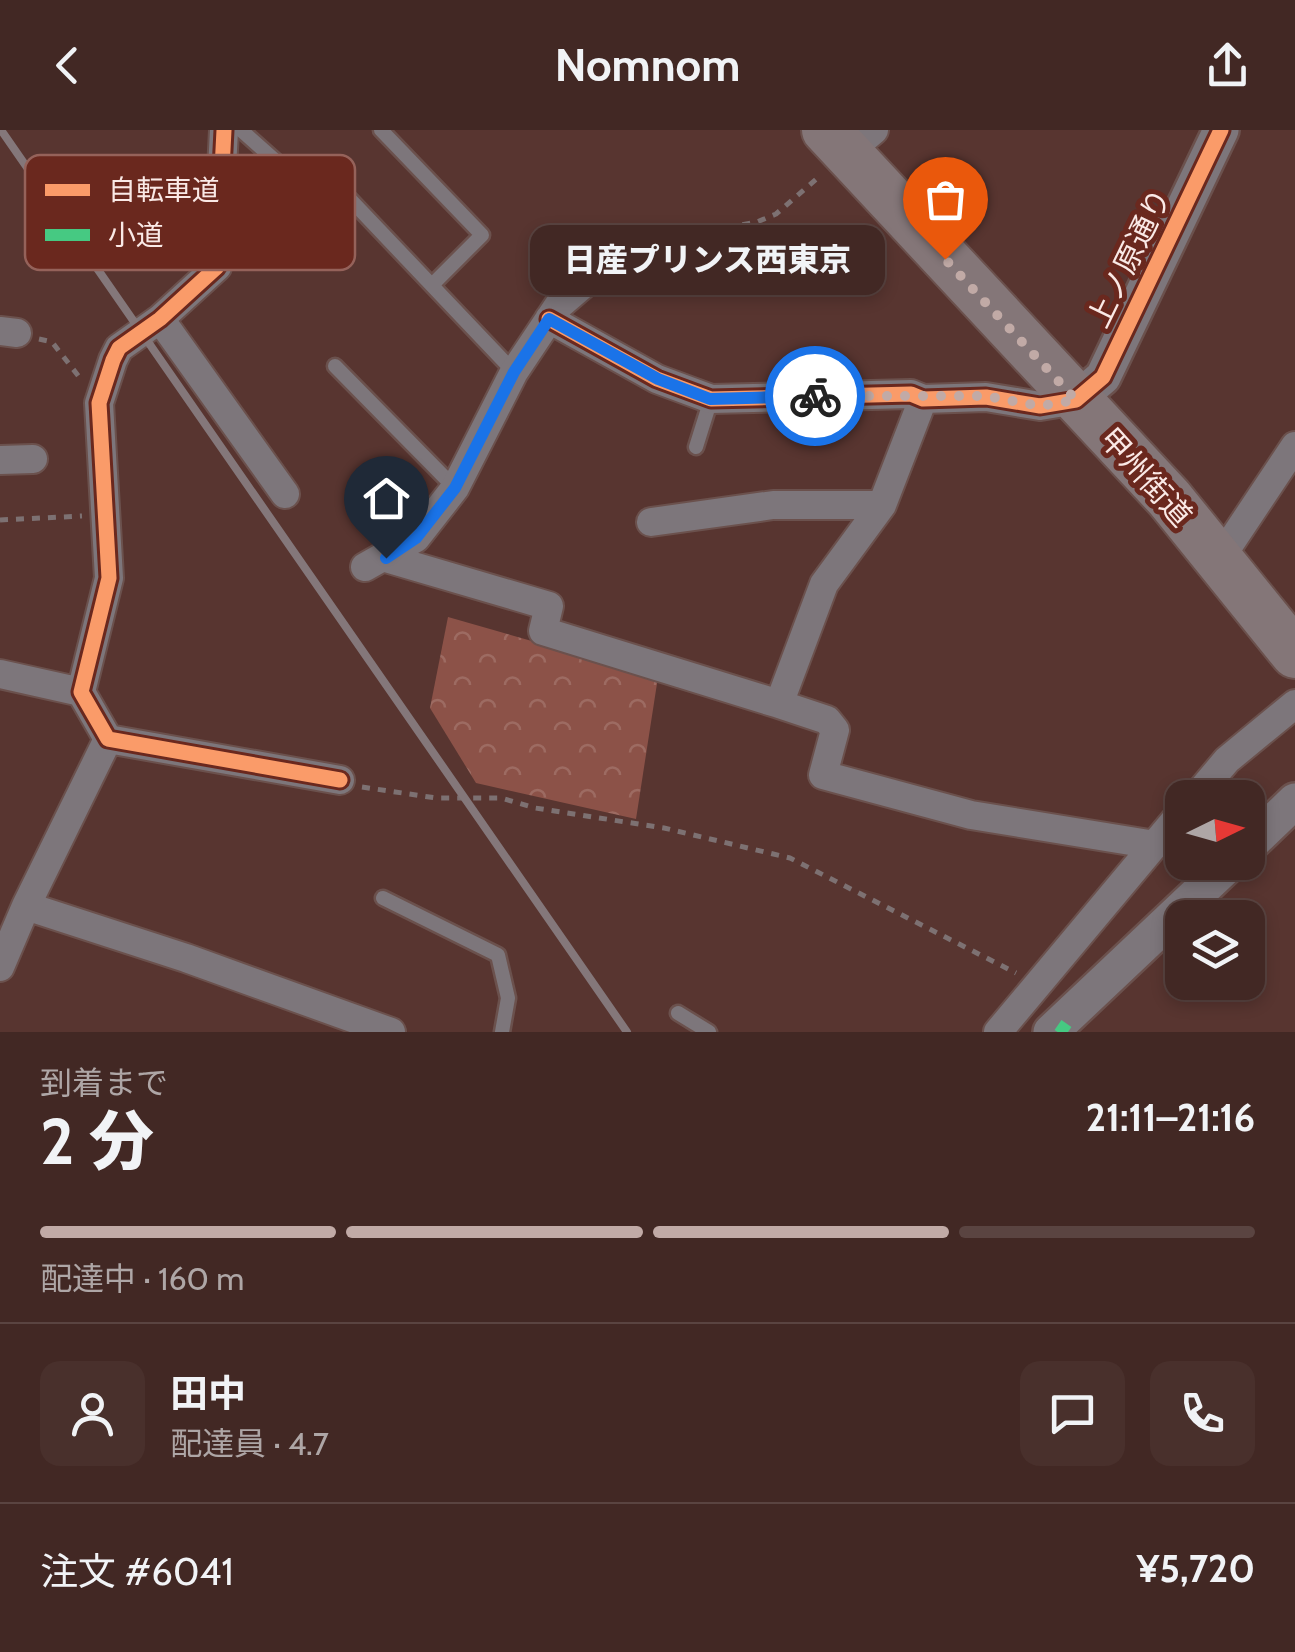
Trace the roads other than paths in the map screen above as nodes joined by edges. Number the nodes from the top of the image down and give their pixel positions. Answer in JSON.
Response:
{"nodes":[{"id":1,"x":224,"y":130,"type":"edge"},
{"id":2,"x":241,"y":130,"type":"edge"},
{"id":3,"x":381,"y":130,"type":"edge"},
{"id":4,"x":1221,"y":130,"type":"edge"},
{"id":5,"x":849,"y":138,"type":"edge"},
{"id":6,"x":223,"y":155,"type":"edge"},
{"id":7,"x":269,"y":155,"type":"edge"},
{"id":8,"x":355,"y":203,"type":"edge"},
{"id":9,"x":213,"y":270,"type":"edge"},
{"id":10,"x":586,"y":282,"type":"road end"},
{"id":11,"x":434,"y":283,"type":"junction"},
{"id":12,"x":160,"y":318,"type":"junction"},
{"id":13,"x":549,"y":319,"type":"junction"},
{"id":14,"x":334,"y":366,"type":"dead end"},
{"id":15,"x":514,"y":372,"type":"junction"},
{"id":16,"x":710,"y":399,"type":"junction"},
{"id":17,"x":923,"y":399,"type":"junction"},
{"id":18,"x":1076,"y":400,"type":"junction"},
{"id":19,"x":1295,"y":446,"type":"edge"},
{"id":20,"x":696,"y":447,"type":"dead end"},
{"id":21,"x":33,"y":458,"type":"dead end"},
{"id":22,"x":0,"y":460,"type":"edge"},
{"id":23,"x":455,"y":488,"type":"junction"},
{"id":24,"x":285,"y":494,"type":"dead end"},
{"id":25,"x":882,"y":505,"type":"junction"},
{"id":26,"x":651,"y":522,"type":"dead end"},
{"id":27,"x":1219,"y":560,"type":"junction"},
{"id":28,"x":1295,"y":654,"type":"edge"},
{"id":29,"x":0,"y":674,"type":"edge"},
{"id":30,"x":81,"y":692,"type":"junction"},
{"id":31,"x":779,"y":704,"type":"junction"},
{"id":32,"x":1295,"y":704,"type":"edge"},
{"id":33,"x":108,"y":739,"type":"junction"},
{"id":34,"x":340,"y":780,"type":"road end"},
{"id":35,"x":1210,"y":780,"type":"edge"},
{"id":36,"x":1295,"y":801,"type":"edge"},
{"id":37,"x":1265,"y":830,"type":"edge"},
{"id":38,"x":1165,"y":833,"type":"edge"},
{"id":39,"x":1155,"y":845,"type":"junction"},
{"id":40,"x":1212,"y":880,"type":"edge"},
{"id":41,"x":383,"y":898,"type":"dead end"},
{"id":42,"x":26,"y":906,"type":"junction"},
{"id":43,"x":0,"y":966,"type":"edge"},
{"id":44,"x":678,"y":1013,"type":"dead end"},
{"id":45,"x":326,"y":1022,"type":"edge"},
{"id":46,"x":391,"y":1032,"type":"edge"},
{"id":47,"x":502,"y":1032,"type":"edge"},
{"id":48,"x":709,"y":1032,"type":"edge"},
{"id":49,"x":998,"y":1032,"type":"edge"},
{"id":50,"x":1051,"y":1032,"type":"edge"}],
"edges":[{"from":1,"to":6,"type":"street"},
{"from":2,"to":7,"type":"lane"},
{"from":3,"to":11,"type":"lane"},
{"from":4,"to":18,"type":"street","name":"上ノ原通り"},
{"from":5,"to":18,"type":"highway","name":"甲州街道"},
{"from":8,"to":11,"type":"lane"},
{"from":9,"to":12,"type":"street"},
{"from":10,"to":13,"type":"street"},
{"from":11,"to":15,"type":"lane"},
{"from":12,"to":24,"type":"street"},
{"from":12,"to":30,"type":"street"},
{"from":13,"to":15,"type":"street"},
{"from":13,"to":16,"type":"street"},
{"from":14,"to":23,"type":"lane"},
{"from":15,"to":23,"type":"street"},
{"from":16,"to":17,"type":"street"},
{"from":16,"to":20,"type":"lane"},
{"from":17,"to":18,"type":"street"},
{"from":17,"to":25,"type":"street"},
{"from":18,"to":27,"type":"highway","name":"甲州街道"},
{"from":19,"to":27,"type":"street"},
{"from":21,"to":22,"type":"street"},
{"from":23,"to":31,"type":"street"},
{"from":25,"to":26,"type":"street"},
{"from":25,"to":31,"type":"street"},
{"from":27,"to":28,"type":"highway","name":"甲州街道"},
{"from":29,"to":30,"type":"street"},
{"from":30,"to":33,"type":"street"},
{"from":31,"to":39,"type":"street"},
{"from":32,"to":35,"type":"street"},
{"from":33,"to":34,"type":"street"},
{"from":33,"to":42,"type":"street"},
{"from":36,"to":37,"type":"street"},
{"from":38,"to":39,"type":"street"},
{"from":39,"to":49,"type":"street"},
{"from":40,"to":50,"type":"street"},
{"from":41,"to":47,"type":"lane"},
{"from":42,"to":43,"type":"street"},
{"from":42,"to":45,"type":"street"},
{"from":44,"to":48,"type":"lane"},
{"from":45,"to":46,"type":"street"}]}
